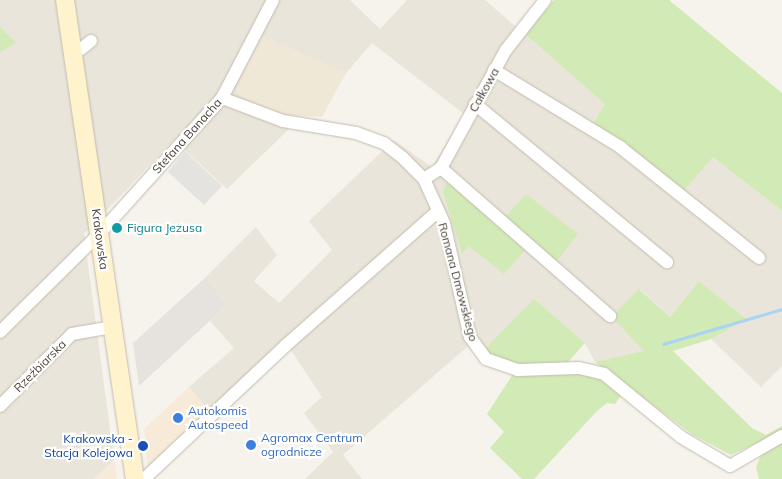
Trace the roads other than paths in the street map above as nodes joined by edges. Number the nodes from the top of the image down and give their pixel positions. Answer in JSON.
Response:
{"nodes":[{"id":1,"x":65,"y":0,"type":"edge"},
{"id":2,"x":273,"y":0,"type":"edge"},
{"id":3,"x":545,"y":0,"type":"edge"},
{"id":4,"x":91,"y":41,"type":"dead end"},
{"id":5,"x":81,"y":49,"type":"dead end"},
{"id":6,"x":494,"y":70,"type":"junction"},
{"id":7,"x":222,"y":98,"type":"junction"},
{"id":8,"x":475,"y":104,"type":"junction"},
{"id":9,"x":441,"y":168,"type":"junction"},
{"id":10,"x":424,"y":179,"type":"junction"},
{"id":11,"x":438,"y":211,"type":"junction"},
{"id":12,"x":99,"y":234,"type":"junction"},
{"id":13,"x":759,"y":258,"type":"dead end"},
{"id":14,"x":666,"y":262,"type":"dead end"},
{"id":15,"x":610,"y":316,"type":"dead end"},
{"id":16,"x":113,"y":327,"type":"junction"},
{"id":17,"x":0,"y":332,"type":"edge"},
{"id":18,"x":0,"y":406,"type":"edge"},
{"id":19,"x":782,"y":436,"type":"edge"},
{"id":20,"x":135,"y":479,"type":"edge"},
{"id":21,"x":144,"y":479,"type":"edge"}],
"edges":[{"from":1,"to":12,"type":"main road","name":"Krakowska"},
{"from":2,"to":7,"type":"street","name":"Stefana Banacha"},
{"from":3,"to":6,"type":"street","name":"Całkowa"},
{"from":4,"to":5,"type":"street"},
{"from":6,"to":8,"type":"street","name":"Całkowa"},
{"from":6,"to":13,"type":"street"},
{"from":7,"to":10,"type":"street","name":"Romana Dmowskiego"},
{"from":7,"to":12,"type":"street","name":"Stefana Banacha"},
{"from":8,"to":9,"type":"street","name":"Całkowa"},
{"from":8,"to":14,"type":"street"},
{"from":9,"to":10,"type":"street","name":"Całkowa"},
{"from":9,"to":15,"type":"street"},
{"from":10,"to":11,"type":"street","name":"Romana Dmowskiego"},
{"from":11,"to":19,"type":"street","name":"Romana Dmowskiego"},
{"from":11,"to":21,"type":"street"},
{"from":12,"to":16,"type":"main road","name":"Krakowska"},
{"from":12,"to":17,"type":"street","name":"Stefana Banacha"},
{"from":16,"to":18,"type":"street","name":"Rzeźbiarska"},
{"from":16,"to":20,"type":"main road","name":"Krakowska"}]}
